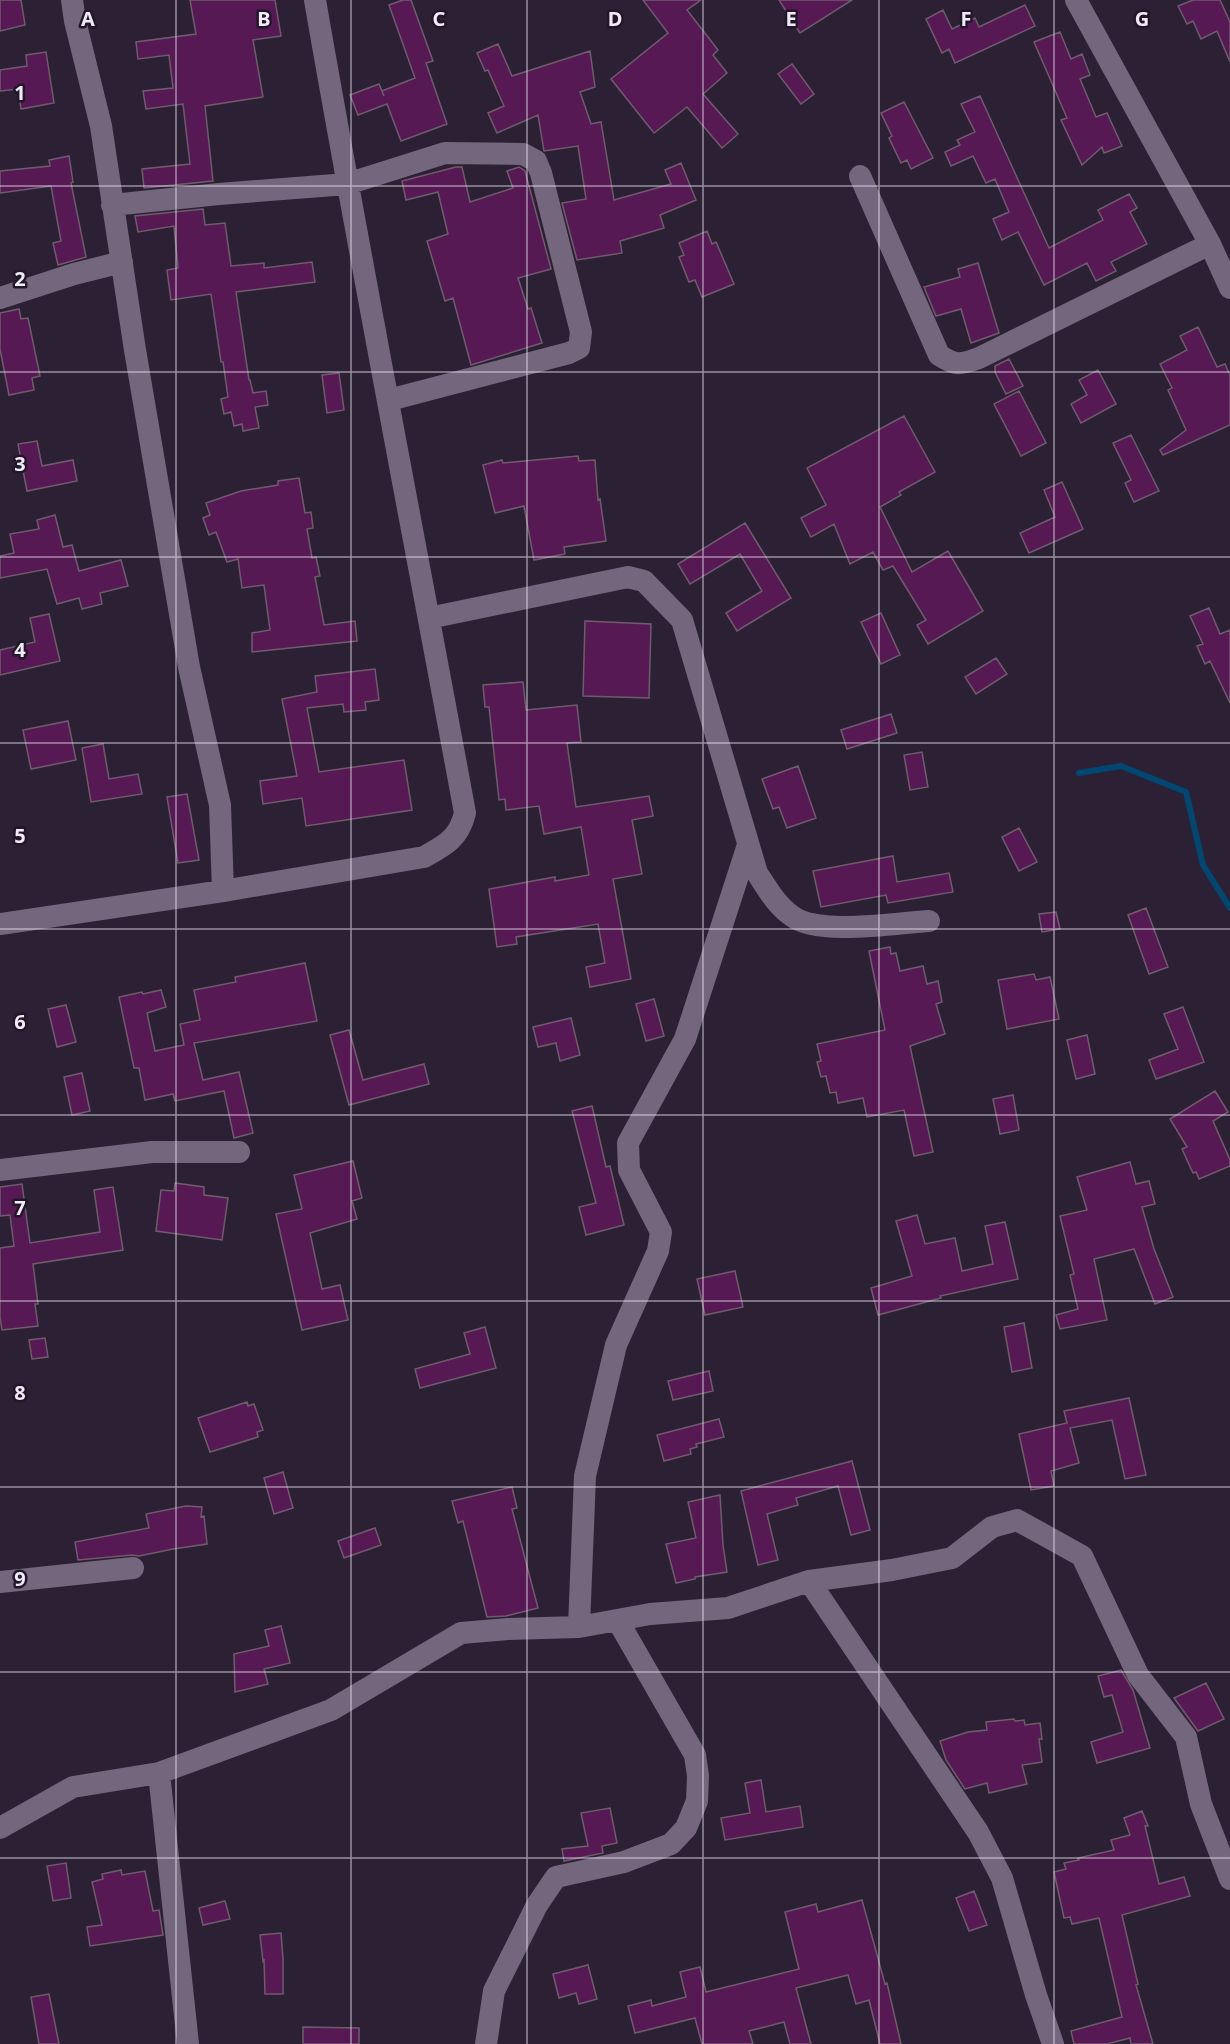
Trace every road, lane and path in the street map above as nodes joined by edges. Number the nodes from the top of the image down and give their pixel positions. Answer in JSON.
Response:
{"nodes":[{"id":1,"x":72,"y":0,"type":"edge"},
{"id":2,"x":315,"y":0,"type":"edge"},
{"id":3,"x":1076,"y":0,"type":"edge"},
{"id":4,"x":860,"y":176,"type":"dead end"},
{"id":5,"x":347,"y":184,"type":"junction"},
{"id":6,"x":112,"y":205,"type":"junction"},
{"id":7,"x":1210,"y":244,"type":"junction"},
{"id":8,"x":122,"y":262,"type":"junction"},
{"id":9,"x":1230,"y":288,"type":"edge"},
{"id":10,"x":0,"y":298,"type":"edge"},
{"id":11,"x":389,"y":400,"type":"junction"},
{"id":12,"x":429,"y":618,"type":"junction"},
{"id":13,"x":748,"y":845,"type":"junction"},
{"id":14,"x":223,"y":891,"type":"junction"},
{"id":15,"x":929,"y":921,"type":"dead end"},
{"id":16,"x":0,"y":924,"type":"edge"},
{"id":17,"x":239,"y":1152,"type":"dead end"},
{"id":18,"x":0,"y":1170,"type":"edge"},
{"id":19,"x":133,"y":1568,"type":"dead end"},
{"id":20,"x":809,"y":1581,"type":"junction"},
{"id":21,"x":0,"y":1582,"type":"edge"},
{"id":22,"x":618,"y":1621,"type":"junction"},
{"id":23,"x":579,"y":1628,"type":"junction"},
{"id":24,"x":159,"y":1773,"type":"junction"},
{"id":25,"x":0,"y":1828,"type":"edge"},
{"id":26,"x":1228,"y":1863,"type":"edge"},
{"id":27,"x":188,"y":2044,"type":"edge"},
{"id":28,"x":486,"y":2044,"type":"edge"},
{"id":29,"x":1053,"y":2044,"type":"edge"}],
"edges":[{"from":1,"to":6,"type":"street"},
{"from":2,"to":5,"type":"street"},
{"from":3,"to":7,"type":"street"},
{"from":4,"to":7,"type":"street"},
{"from":5,"to":6,"type":"street"},
{"from":5,"to":11,"type":"street"},
{"from":5,"to":11,"type":"street"},
{"from":6,"to":8,"type":"street"},
{"from":7,"to":9,"type":"street"},
{"from":8,"to":10,"type":"street"},
{"from":8,"to":14,"type":"street"},
{"from":11,"to":12,"type":"street"},
{"from":12,"to":13,"type":"street"},
{"from":12,"to":14,"type":"street"},
{"from":13,"to":15,"type":"street"},
{"from":13,"to":23,"type":"street"},
{"from":14,"to":16,"type":"street"},
{"from":17,"to":18,"type":"street"},
{"from":19,"to":21,"type":"street"},
{"from":20,"to":22,"type":"street"},
{"from":20,"to":26,"type":"street"},
{"from":20,"to":29,"type":"street"},
{"from":22,"to":23,"type":"street"},
{"from":22,"to":28,"type":"street"},
{"from":23,"to":24,"type":"street"},
{"from":24,"to":25,"type":"street"},
{"from":24,"to":27,"type":"street"}]}
